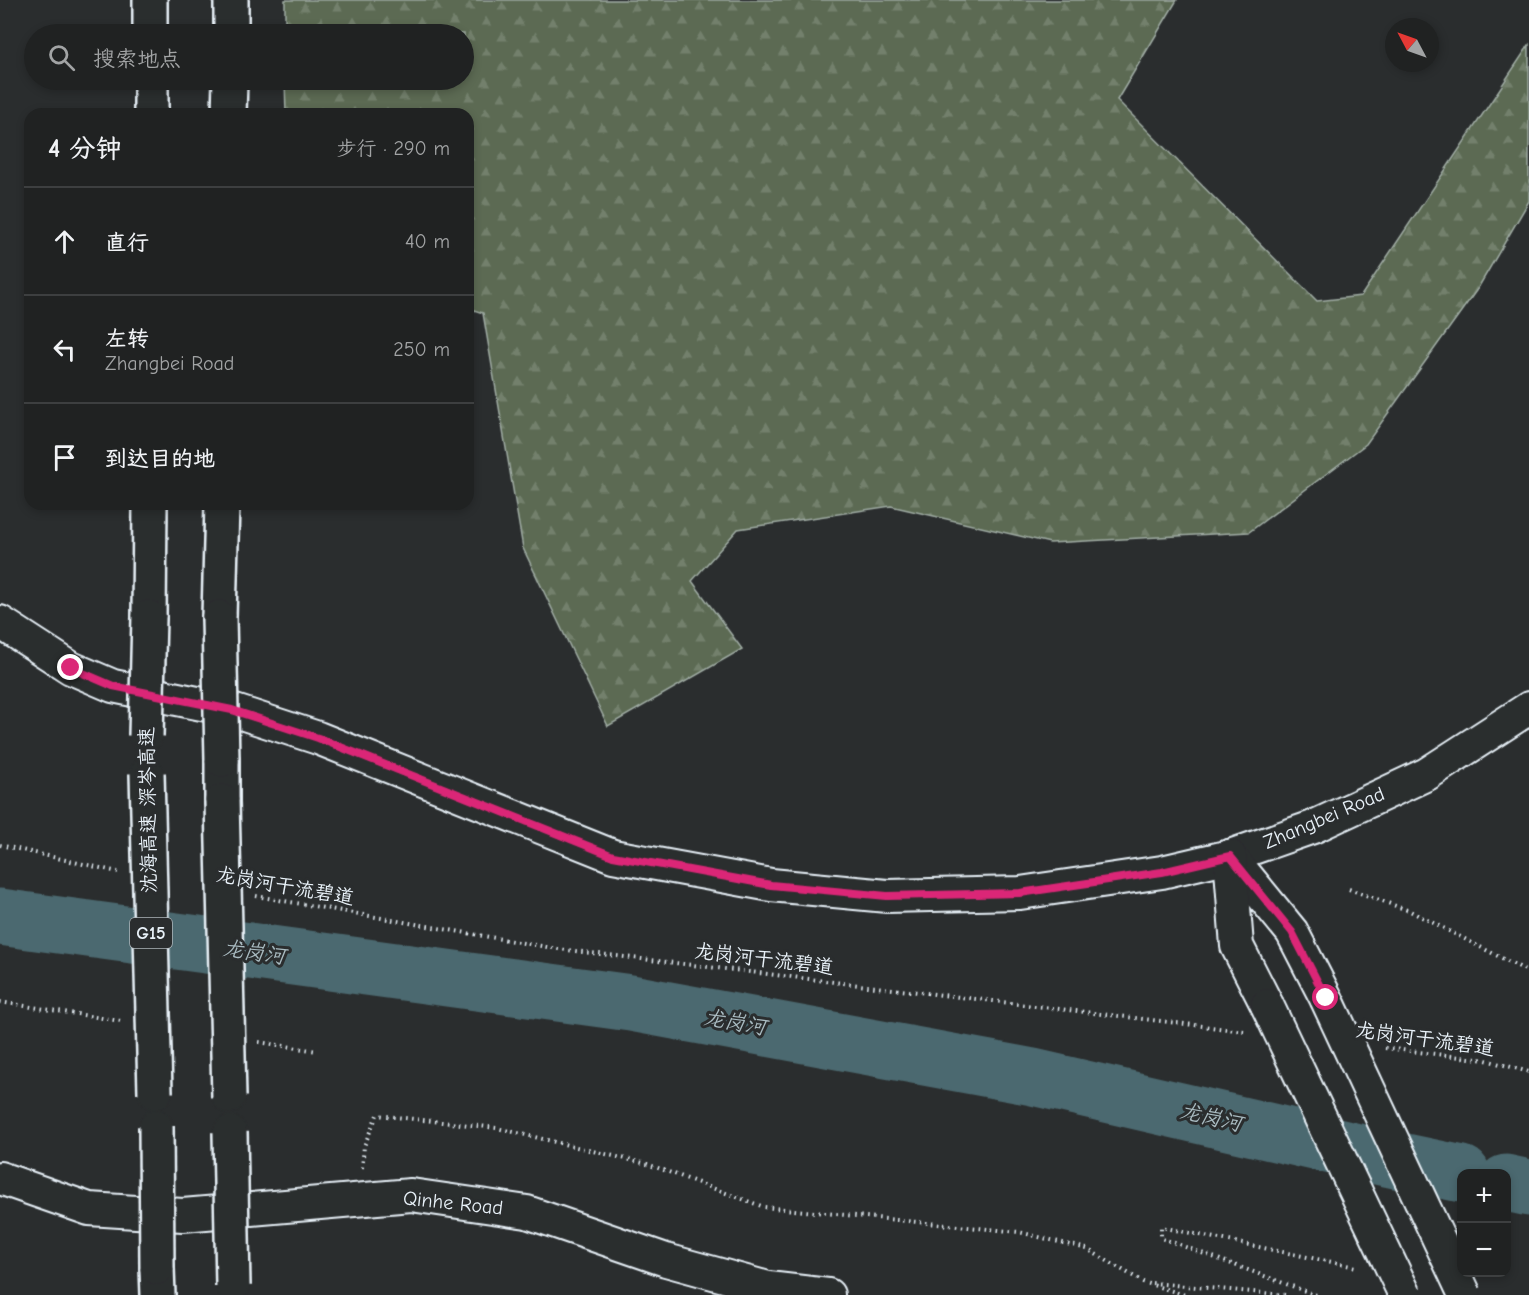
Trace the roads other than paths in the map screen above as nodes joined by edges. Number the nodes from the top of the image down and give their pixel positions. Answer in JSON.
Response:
{"nodes":[{"id":1,"x":150,"y":0,"type":"edge"},
{"id":2,"x":231,"y":0,"type":"edge"},
{"id":3,"x":150,"y":24,"type":"edge"},
{"id":4,"x":231,"y":24,"type":"edge"},
{"id":5,"x":151,"y":90,"type":"edge"},
{"id":6,"x":230,"y":90,"type":"edge"},
{"id":7,"x":151,"y":108,"type":"edge"},
{"id":8,"x":229,"y":108,"type":"edge"},
{"id":9,"x":150,"y":510,"type":"edge"},
{"id":10,"x":222,"y":510,"type":"edge"},
{"id":11,"x":0,"y":622,"type":"edge"},
{"id":12,"x":1529,"y":708,"type":"edge"},
{"id":13,"x":1230,"y":856,"type":"junction"},
{"id":14,"x":0,"y":1178,"type":"edge"},
{"id":15,"x":157,"y":1282,"type":"edge"},
{"id":16,"x":233,"y":1290,"type":"edge"},
{"id":17,"x":828,"y":1295,"type":"edge"},
{"id":18,"x":1405,"y":1295,"type":"edge"},
{"id":19,"x":1465,"y":1295,"type":"edge"}],
"edges":[{"from":1,"to":3,"type":"highway"},
{"from":2,"to":4,"type":"highway"},
{"from":5,"to":7,"type":"highway"},
{"from":6,"to":8,"type":"highway"},
{"from":9,"to":15,"type":"highway","name":"沈海高速 深岑高速","number":"G15","bridge":true},
{"from":10,"to":16,"type":"highway","bridge":true},
{"from":11,"to":13,"type":"street","name":"Zhangbei Road"},
{"from":12,"to":13,"type":"street","name":"Zhangbei Road"},
{"from":13,"to":18,"type":"street","bridge":true},
{"from":13,"to":19,"type":"street","bridge":true},
{"from":14,"to":17,"type":"street","name":"Qinhe Road"}]}
